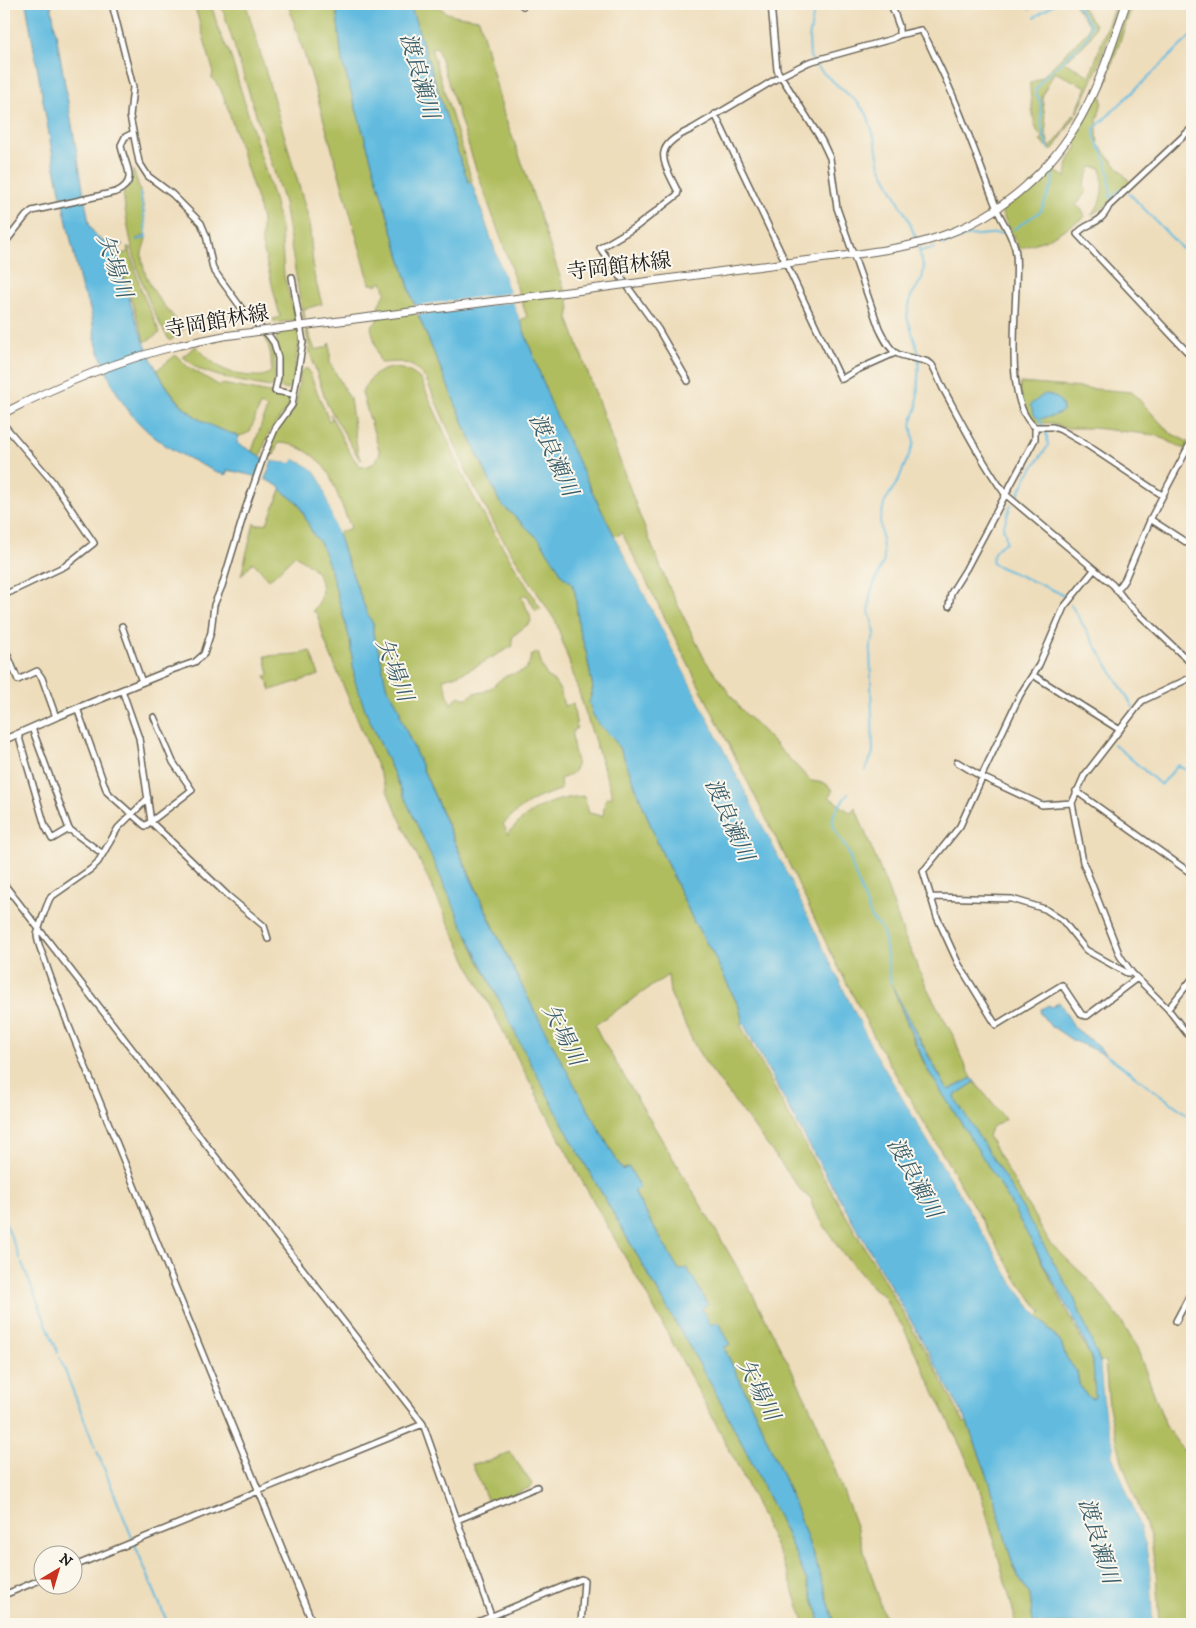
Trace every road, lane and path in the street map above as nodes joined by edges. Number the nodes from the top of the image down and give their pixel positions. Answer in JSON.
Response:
{"nodes":[{"id":1,"x":112,"y":4,"type":"edge"},
{"id":2,"x":771,"y":4,"type":"edge"},
{"id":3,"x":891,"y":4,"type":"edge"},
{"id":4,"x":1126,"y":4,"type":"edge"},
{"id":5,"x":899,"y":35,"type":"junction"},
{"id":6,"x":781,"y":76,"type":"junction"},
{"id":7,"x":715,"y":114,"type":"junction"},
{"id":8,"x":1192,"y":128,"type":"edge"},
{"id":9,"x":133,"y":133,"type":"junction"},
{"id":10,"x":997,"y":208,"type":"junction"},
{"id":11,"x":4,"y":244,"type":"edge"},
{"id":12,"x":853,"y":254,"type":"junction"},
{"id":13,"x":787,"y":264,"type":"junction"},
{"id":14,"x":292,"y":277,"type":"dead end"},
{"id":15,"x":303,"y":325,"type":"junction"},
{"id":16,"x":895,"y":353,"type":"junction"},
{"id":17,"x":1192,"y":357,"type":"edge"},
{"id":18,"x":688,"y":381,"type":"dead end"},
{"id":19,"x":293,"y":394,"type":"junction"},
{"id":20,"x":4,"y":413,"type":"edge"},
{"id":21,"x":4,"y":425,"type":"edge"},
{"id":22,"x":1035,"y":427,"type":"junction"},
{"id":23,"x":1192,"y":440,"type":"edge"},
{"id":24,"x":1005,"y":494,"type":"junction"},
{"id":25,"x":1162,"y":494,"type":"junction"},
{"id":26,"x":1150,"y":519,"type":"junction"},
{"id":27,"x":1192,"y":546,"type":"edge"},
{"id":28,"x":1094,"y":570,"type":"junction"},
{"id":29,"x":1117,"y":591,"type":"junction"},
{"id":30,"x":4,"y":595,"type":"edge"},
{"id":31,"x":949,"y":606,"type":"dead end"},
{"id":32,"x":122,"y":626,"type":"dead end"},
{"id":33,"x":4,"y":646,"type":"edge"},
{"id":34,"x":1192,"y":664,"type":"edge"},
{"id":35,"x":169,"y":671,"type":"joint"},
{"id":36,"x":1033,"y":675,"type":"junction"},
{"id":37,"x":1192,"y":677,"type":"edge"},
{"id":38,"x":142,"y":682,"type":"junction"},
{"id":39,"x":122,"y":690,"type":"junction"},
{"id":40,"x":77,"y":708,"type":"junction"},
{"id":41,"x":56,"y":717,"type":"junction"},
{"id":42,"x":154,"y":717,"type":"dead end"},
{"id":43,"x":32,"y":728,"type":"junction"},
{"id":44,"x":1120,"y":730,"type":"junction"},
{"id":45,"x":18,"y":734,"type":"junction"},
{"id":46,"x":4,"y":740,"type":"edge"},
{"id":47,"x":957,"y":762,"type":"dead end"},
{"id":48,"x":982,"y":777,"type":"junction"},
{"id":49,"x":1076,"y":791,"type":"junction"},
{"id":50,"x":148,"y":798,"type":"junction"},
{"id":51,"x":1072,"y":803,"type":"junction"},
{"id":52,"x":131,"y":814,"type":"junction"},
{"id":53,"x":151,"y":822,"type":"junction"},
{"id":54,"x":69,"y":829,"type":"junction"},
{"id":55,"x":102,"y":854,"type":"junction"},
{"id":56,"x":1192,"y":874,"type":"edge"},
{"id":57,"x":4,"y":884,"type":"edge"},
{"id":58,"x":930,"y":897,"type":"junction"},
{"id":59,"x":38,"y":928,"type":"junction"},
{"id":60,"x":268,"y":939,"type":"dead end"},
{"id":61,"x":1132,"y":973,"type":"junction"},
{"id":62,"x":1137,"y":978,"type":"junction"},
{"id":63,"x":1192,"y":978,"type":"edge"},
{"id":64,"x":1168,"y":1009,"type":"junction"},
{"id":65,"x":1192,"y":1040,"type":"edge"},
{"id":66,"x":1192,"y":1291,"type":"edge"},
{"id":67,"x":1176,"y":1321,"type":"dead end"},
{"id":68,"x":423,"y":1424,"type":"junction"},
{"id":69,"x":536,"y":1487,"type":"dead end"},
{"id":70,"x":259,"y":1492,"type":"junction"},
{"id":71,"x":457,"y":1520,"type":"junction"},
{"id":72,"x":82,"y":1563,"type":"edge"},
{"id":73,"x":32,"y":1583,"type":"edge"},
{"id":74,"x":4,"y":1594,"type":"edge"},
{"id":75,"x":491,"y":1617,"type":"junction"},
{"id":76,"x":313,"y":1624,"type":"edge"},
{"id":77,"x":473,"y":1624,"type":"edge"},
{"id":78,"x":494,"y":1624,"type":"edge"},
{"id":79,"x":581,"y":1624,"type":"edge"}],
"edges":[{"from":1,"to":9,"type":"street"},
{"from":2,"to":6,"type":"street"},
{"from":3,"to":5,"type":"street"},
{"from":4,"to":10,"type":"main road","name":"寺岡館林線"},
{"from":5,"to":6,"type":"street"},
{"from":5,"to":10,"type":"street"},
{"from":6,"to":7,"type":"street"},
{"from":6,"to":12,"type":"street"},
{"from":7,"to":13,"type":"street"},
{"from":7,"to":18,"type":"street"},
{"from":8,"to":17,"type":"street"},
{"from":9,"to":11,"type":"street"},
{"from":9,"to":19,"type":"street"},
{"from":10,"to":12,"type":"main road","name":"寺岡館林線"},
{"from":10,"to":22,"type":"street"},
{"from":12,"to":13,"type":"main road","name":"寺岡館林線"},
{"from":12,"to":16,"type":"street"},
{"from":13,"to":15,"type":"main road","name":"寺岡館林線","bridge":true},
{"from":13,"to":16,"type":"street"},
{"from":14,"to":15,"type":"street"},
{"from":15,"to":19,"type":"street"},
{"from":15,"to":20,"type":"main road","name":"寺岡館林線","bridge":true},
{"from":16,"to":24,"type":"street"},
{"from":19,"to":35,"type":"street"},
{"from":21,"to":30,"type":"street"},
{"from":22,"to":24,"type":"street"},
{"from":22,"to":25,"type":"street"},
{"from":23,"to":25,"type":"street"},
{"from":24,"to":28,"type":"street"},
{"from":24,"to":31,"type":"street"},
{"from":25,"to":26,"type":"street"},
{"from":26,"to":27,"type":"street"},
{"from":26,"to":29,"type":"street"},
{"from":28,"to":29,"type":"street"},
{"from":28,"to":36,"type":"street"},
{"from":29,"to":34,"type":"street"},
{"from":32,"to":38,"type":"street"},
{"from":33,"to":41,"type":"street"},
{"from":35,"to":38,"type":"street"},
{"from":36,"to":44,"type":"street"},
{"from":36,"to":48,"type":"street"},
{"from":37,"to":44,"type":"street"},
{"from":38,"to":39,"type":"street"},
{"from":39,"to":40,"type":"street"},
{"from":39,"to":50,"type":"street"},
{"from":40,"to":41,"type":"street"},
{"from":40,"to":52,"type":"street"},
{"from":41,"to":43,"type":"street"},
{"from":42,"to":53,"type":"street"},
{"from":43,"to":45,"type":"street"},
{"from":43,"to":54,"type":"street"},
{"from":44,"to":49,"type":"street"},
{"from":45,"to":46,"type":"street"},
{"from":45,"to":54,"type":"street"},
{"from":47,"to":48,"type":"street"},
{"from":48,"to":51,"type":"street"},
{"from":48,"to":58,"type":"street"},
{"from":49,"to":51,"type":"street"},
{"from":49,"to":56,"type":"street"},
{"from":50,"to":52,"type":"street"},
{"from":50,"to":53,"type":"street"},
{"from":51,"to":61,"type":"street"},
{"from":52,"to":53,"type":"street"},
{"from":52,"to":55,"type":"street"},
{"from":53,"to":60,"type":"street"},
{"from":54,"to":55,"type":"street"},
{"from":55,"to":59,"type":"street"},
{"from":57,"to":59,"type":"street"},
{"from":58,"to":61,"type":"street"},
{"from":58,"to":62,"type":"street"},
{"from":59,"to":68,"type":"street"},
{"from":59,"to":70,"type":"street"},
{"from":61,"to":62,"type":"street"},
{"from":62,"to":64,"type":"street"},
{"from":63,"to":64,"type":"street"},
{"from":64,"to":65,"type":"street"},
{"from":66,"to":67,"type":"street"},
{"from":68,"to":70,"type":"street"},
{"from":68,"to":71,"type":"street"},
{"from":69,"to":71,"type":"street"},
{"from":70,"to":72,"type":"street"},
{"from":70,"to":76,"type":"street"},
{"from":71,"to":75,"type":"street"},
{"from":73,"to":74,"type":"street"},
{"from":75,"to":77,"type":"street"},
{"from":75,"to":78,"type":"street"},
{"from":75,"to":79,"type":"street"}]}
